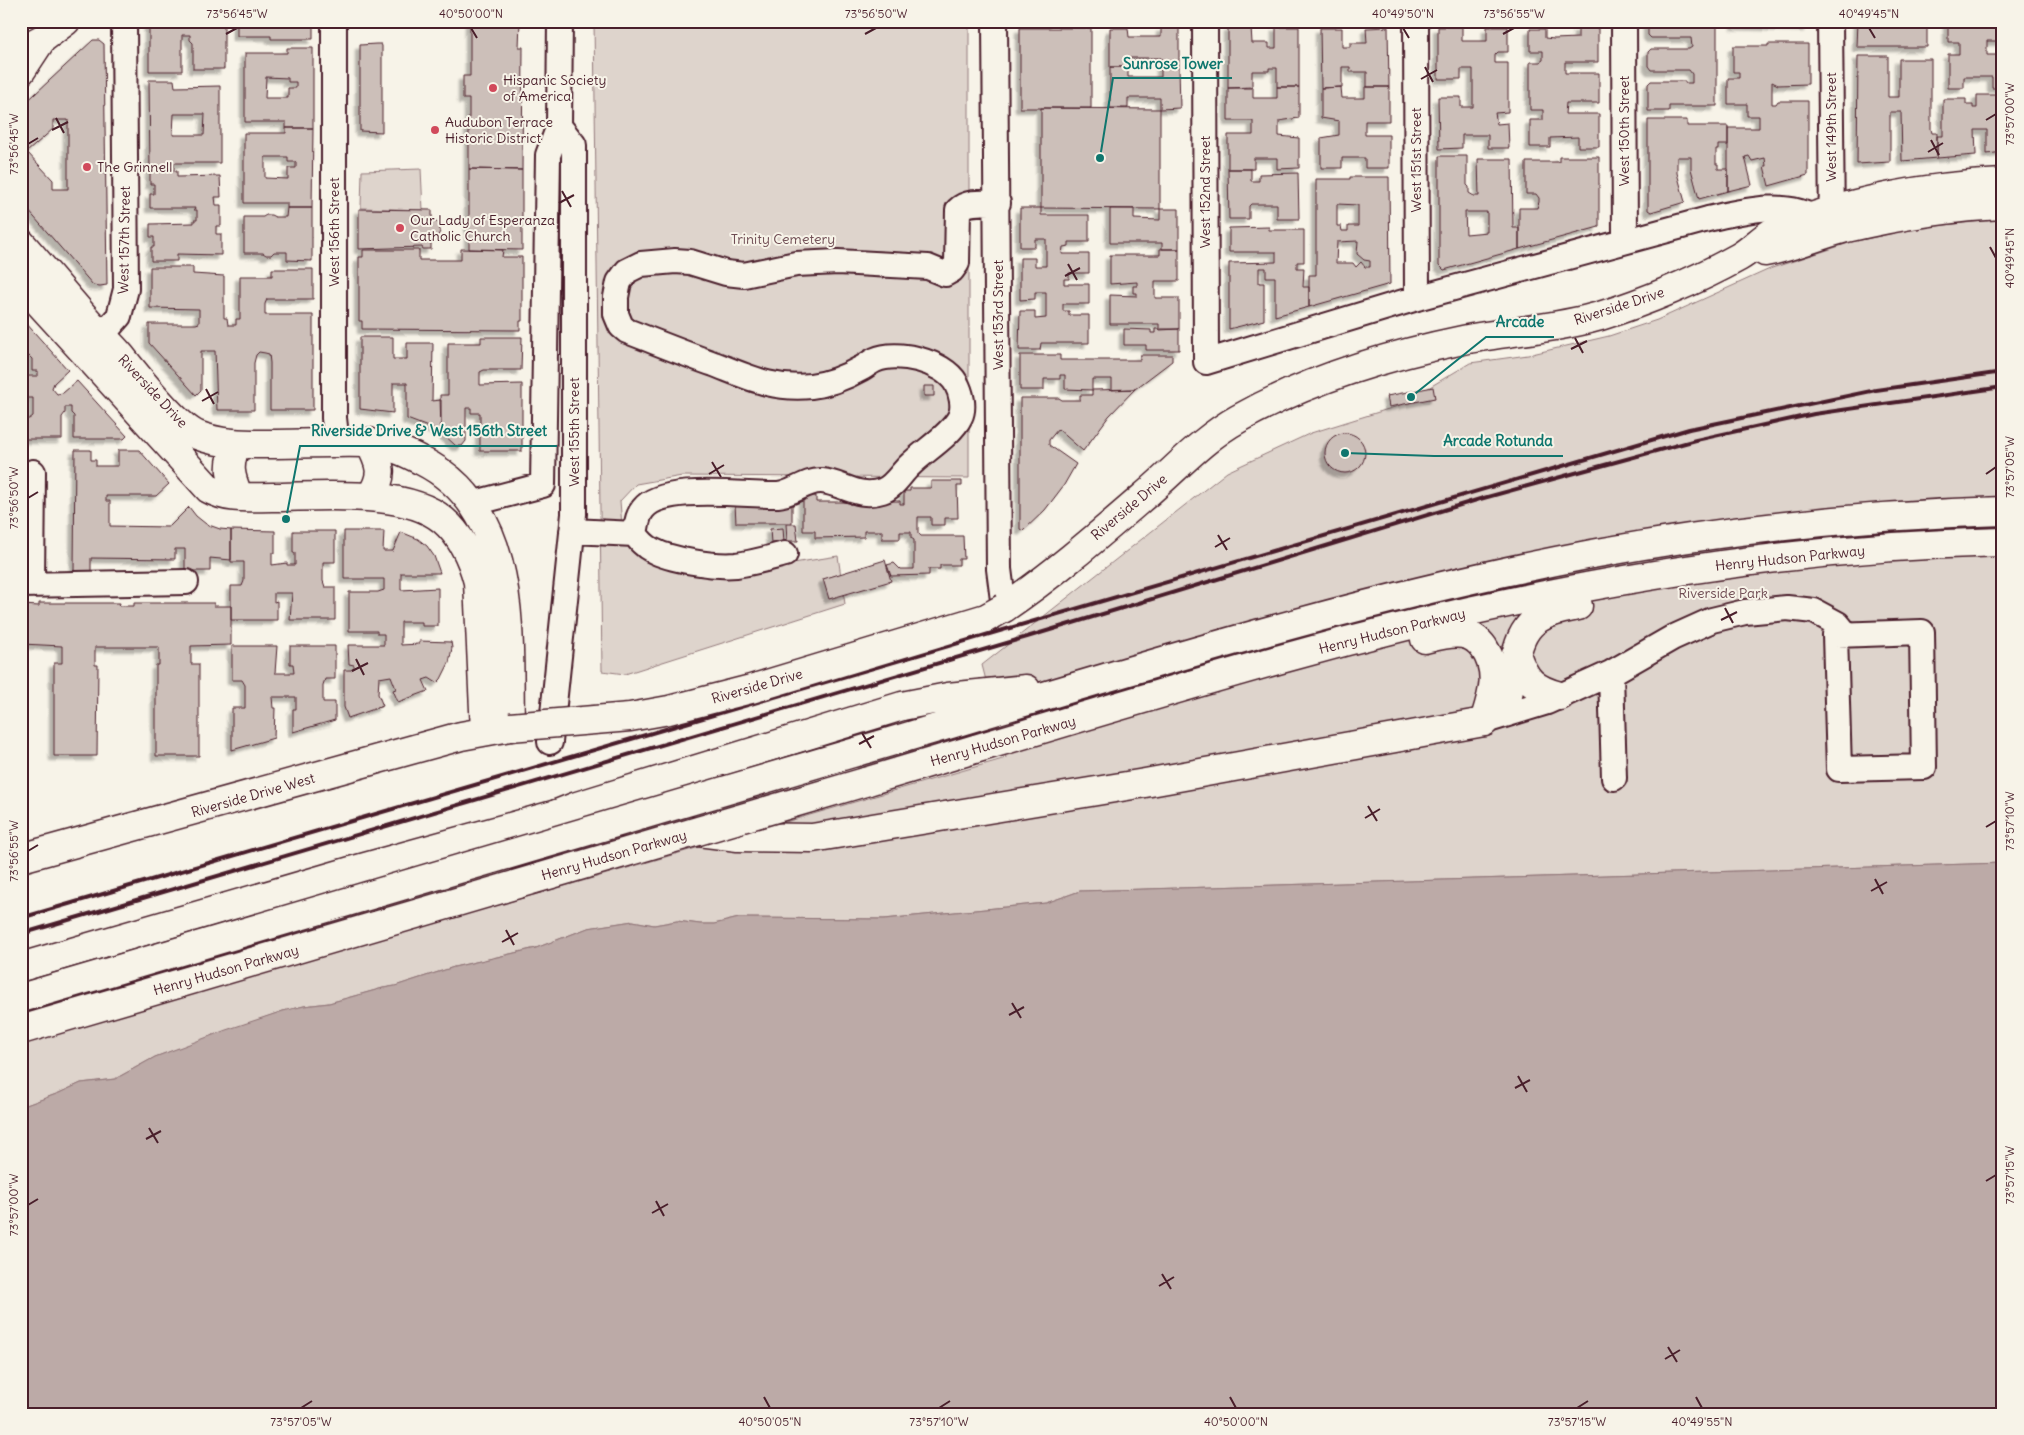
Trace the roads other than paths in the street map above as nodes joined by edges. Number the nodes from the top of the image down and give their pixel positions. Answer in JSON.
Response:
{"nodes":[{"id":1,"x":66,"y":21,"type":"edge"},
{"id":2,"x":124,"y":21,"type":"edge"},
{"id":3,"x":334,"y":21,"type":"edge"},
{"id":4,"x":560,"y":21,"type":"edge"},
{"id":5,"x":995,"y":21,"type":"edge"},
{"id":6,"x":1205,"y":21,"type":"edge"},
{"id":7,"x":1416,"y":21,"type":"edge"},
{"id":8,"x":1624,"y":21,"type":"edge"},
{"id":9,"x":1830,"y":21,"type":"edge"},
{"id":10,"x":32,"y":45,"type":"edge"},
{"id":11,"x":21,"y":71,"type":"edge"},
{"id":12,"x":558,"y":126,"type":"junction"},
{"id":13,"x":2003,"y":183,"type":"edge"},
{"id":14,"x":998,"y":203,"type":"junction"},
{"id":15,"x":2003,"y":205,"type":"edge"},
{"id":16,"x":1826,"y":220,"type":"junction"},
{"id":17,"x":1625,"y":240,"type":"junction"},
{"id":18,"x":21,"y":243,"type":"edge"},
{"id":19,"x":21,"y":283,"type":"edge"},
{"id":20,"x":1416,"y":298,"type":"junction"},
{"id":21,"x":93,"y":345,"type":"junction"},
{"id":22,"x":369,"y":442,"type":"junction"},
{"id":23,"x":237,"y":444,"type":"junction"},
{"id":24,"x":337,"y":444,"type":"junction"},
{"id":25,"x":33,"y":472,"type":"dead end"},
{"id":26,"x":239,"y":497,"type":"junction"},
{"id":27,"x":370,"y":497,"type":"junction"},
{"id":28,"x":472,"y":504,"type":"junction"},
{"id":29,"x":2003,"y":511,"type":"edge"},
{"id":30,"x":572,"y":531,"type":"junction"},
{"id":31,"x":635,"y":534,"type":"junction"},
{"id":32,"x":2003,"y":542,"type":"edge"},
{"id":33,"x":786,"y":554,"type":"dead end"},
{"id":34,"x":1665,"y":573,"type":"junction"},
{"id":35,"x":186,"y":582,"type":"dead end"},
{"id":36,"x":27,"y":585,"type":"edge"},
{"id":37,"x":1004,"y":608,"type":"junction"},
{"id":38,"x":1840,"y":631,"type":"junction"},
{"id":39,"x":1516,"y":654,"type":"junction"},
{"id":40,"x":1282,"y":659,"type":"junction"},
{"id":41,"x":1611,"y":672,"type":"junction"},
{"id":42,"x":1088,"y":684,"type":"junction"},
{"id":43,"x":1560,"y":696,"type":"junction"},
{"id":44,"x":1484,"y":722,"type":"junction"},
{"id":45,"x":498,"y":729,"type":"junction"},
{"id":46,"x":550,"y":742,"type":"dead end"},
{"id":47,"x":1614,"y":778,"type":"dead end"},
{"id":48,"x":557,"y":814,"type":"junction"},
{"id":49,"x":517,"y":825,"type":"junction"},
{"id":50,"x":812,"y":838,"type":"junction"},
{"id":51,"x":21,"y":858,"type":"edge"},
{"id":52,"x":21,"y":967,"type":"edge"},
{"id":53,"x":21,"y":998,"type":"edge"},
{"id":54,"x":21,"y":1030,"type":"edge"}],
"edges":[{"from":1,"to":10,"type":"main road"},
{"from":2,"to":21,"type":"street","name":"West 157th Street"},
{"from":3,"to":24,"type":"street","name":"West 156th Street"},
{"from":4,"to":12,"type":"street"},
{"from":5,"to":14,"type":"street","name":"West 153rd Street"},
{"from":6,"to":20,"type":"street","name":"West 152nd Street"},
{"from":7,"to":20,"type":"street","name":"West 151st Street"},
{"from":8,"to":17,"type":"street","name":"West 150th Street"},
{"from":9,"to":16,"type":"street","name":"West 149th Street"},
{"from":10,"to":11,"type":"main road"},
{"from":12,"to":28,"type":"street"},
{"from":12,"to":30,"type":"street","name":"West 155th Street"},
{"from":13,"to":16,"type":"main road","name":"Riverside Drive"},
{"from":14,"to":31,"type":"street"},
{"from":14,"to":37,"type":"street","name":"West 153rd Street"},
{"from":15,"to":16,"type":"main road","name":"Riverside Drive"},
{"from":16,"to":17,"type":"street"},
{"from":16,"to":37,"type":"main road","name":"Riverside Drive"},
{"from":17,"to":20,"type":"street"},
{"from":18,"to":21,"type":"main road","name":"Riverside Drive"},
{"from":19,"to":21,"type":"main road","name":"Riverside Drive"},
{"from":21,"to":23,"type":"main road","name":"Riverside Drive"},
{"from":21,"to":26,"type":"main road","name":"Riverside Drive"},
{"from":22,"to":24,"type":"main road","name":"Riverside Drive"},
{"from":22,"to":27,"type":"main road"},
{"from":22,"to":28,"type":"main road","name":"Riverside Drive"},
{"from":23,"to":24,"type":"main road","name":"Riverside Drive"},
{"from":23,"to":26,"type":"main road"},
{"from":25,"to":36,"type":"street"},
{"from":26,"to":27,"type":"main road","name":"Riverside Drive"},
{"from":27,"to":45,"type":"main road","name":"Riverside Drive"},
{"from":28,"to":45,"type":"main road","name":"Riverside Drive"},
{"from":29,"to":42,"type":"main road"},
{"from":30,"to":31,"type":"street"},
{"from":30,"to":46,"type":"street","name":"West 155th Street"},
{"from":31,"to":33,"type":"street"},
{"from":32,"to":34,"type":"main road","name":"Henry Hudson Parkway"},
{"from":34,"to":39,"type":"main road"},
{"from":34,"to":40,"type":"main road","name":"Henry Hudson Parkway"},
{"from":35,"to":36,"type":"street"},
{"from":37,"to":45,"type":"main road","name":"Riverside Drive","bridge":true},
{"from":38,"to":38,"type":"street"},
{"from":38,"to":41,"type":"street"},
{"from":39,"to":43,"type":"main road"},
{"from":39,"to":44,"type":"main road"},
{"from":40,"to":44,"type":"main road"},
{"from":40,"to":54,"type":"main road","name":"Henry Hudson Parkway","bridge":true},
{"from":41,"to":43,"type":"street"},
{"from":41,"to":47,"type":"street"},
{"from":42,"to":48,"type":"main road"},
{"from":42,"to":53,"type":"main road","bridge":true},
{"from":43,"to":44,"type":"street"},
{"from":44,"to":50,"type":"main road"},
{"from":45,"to":51,"type":"main road","name":"Riverside Drive West"},
{"from":48,"to":49,"type":"main road"},
{"from":48,"to":50,"type":"main road"},
{"from":49,"to":50,"type":"main road"},
{"from":49,"to":52,"type":"main road"}]}
